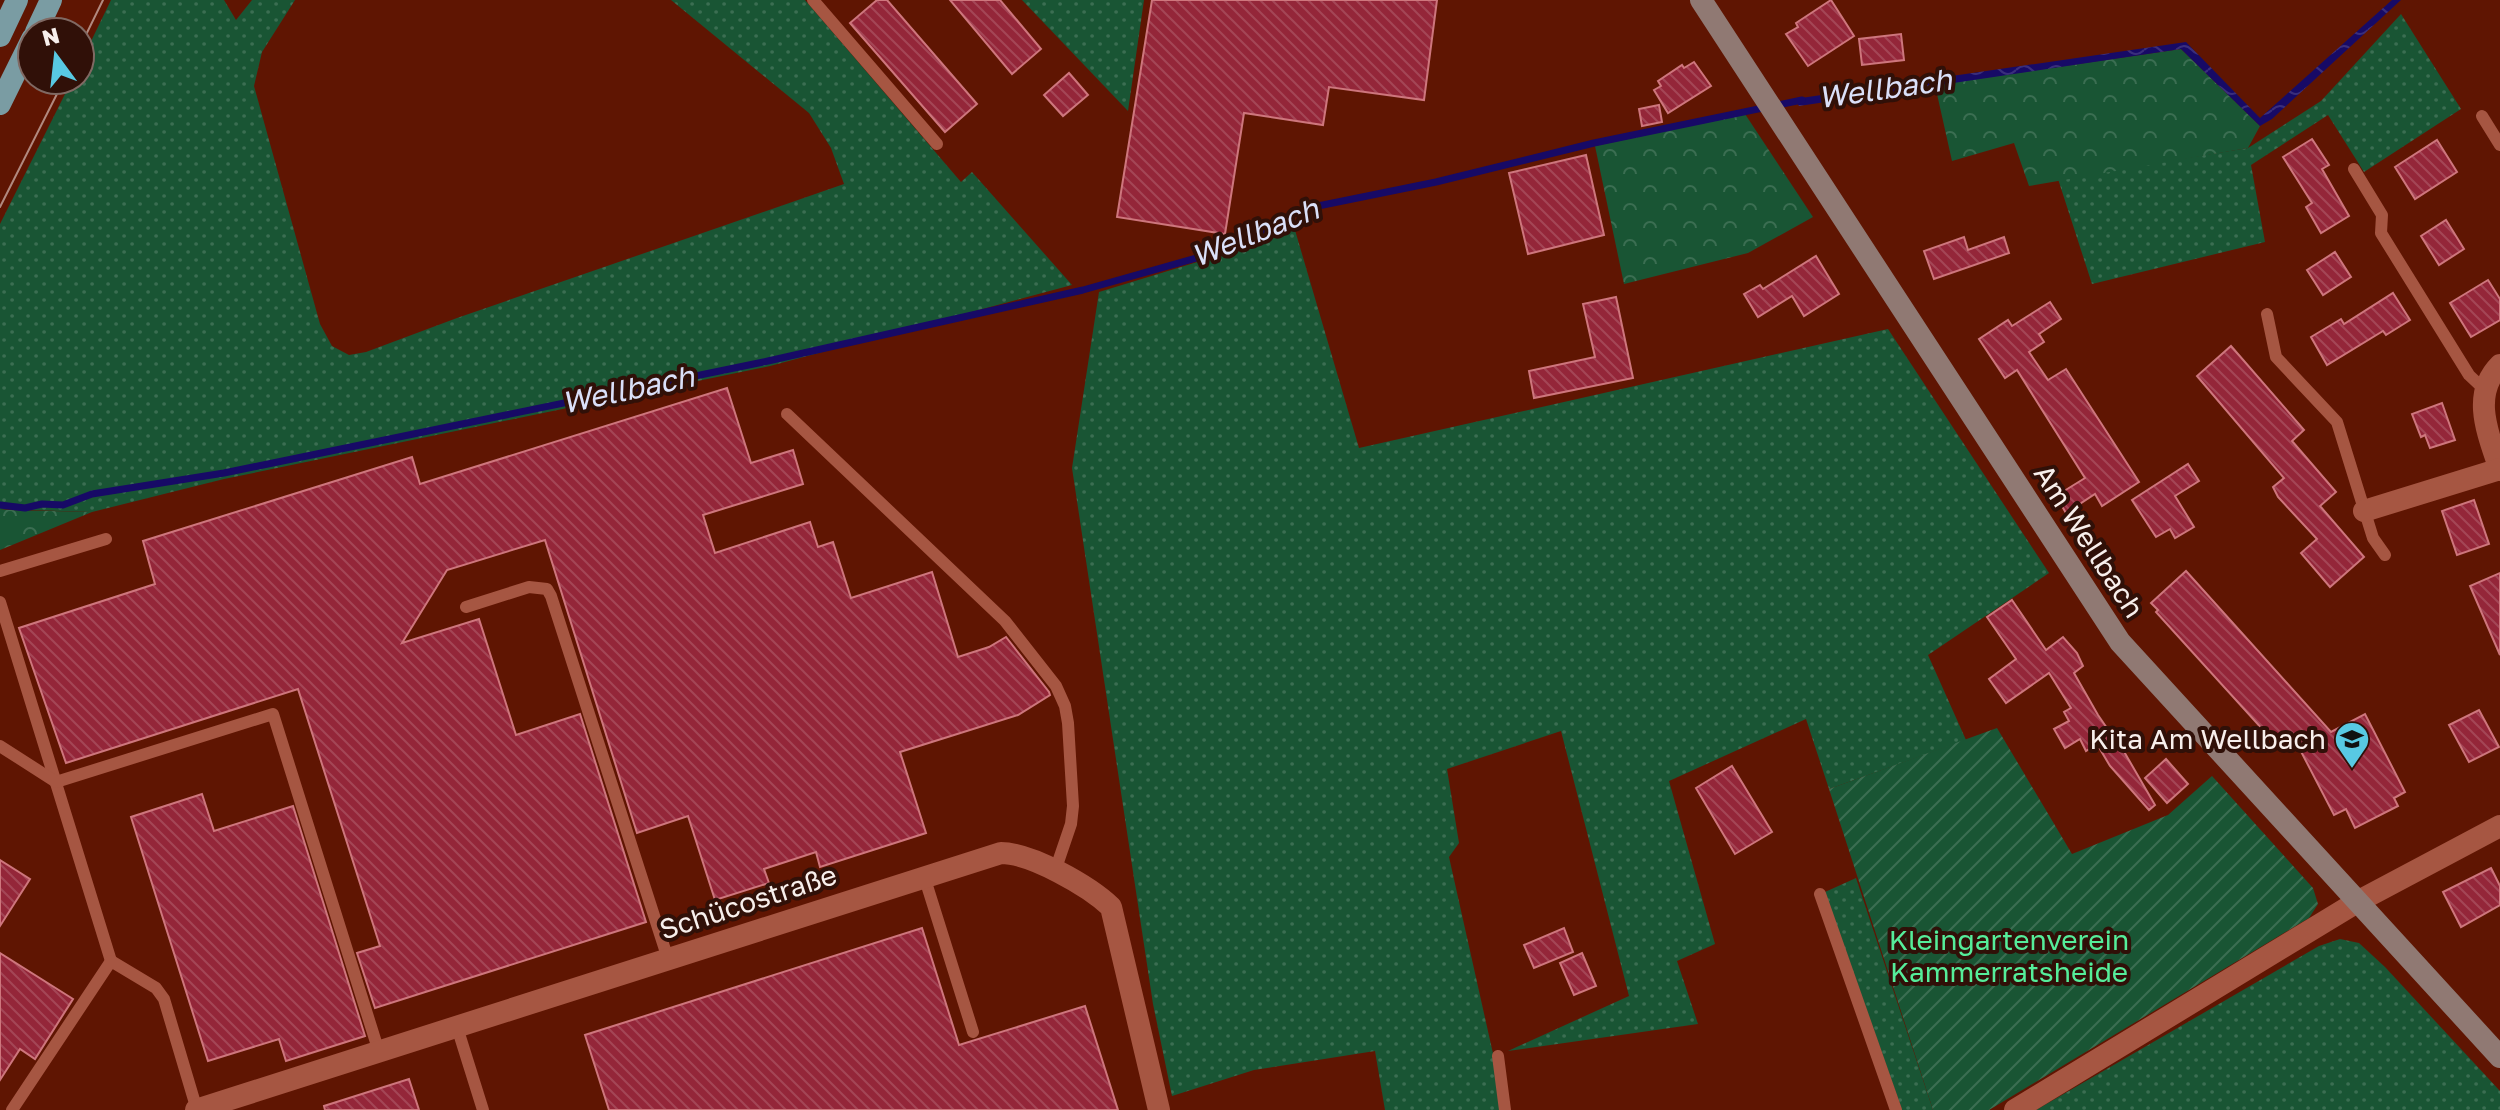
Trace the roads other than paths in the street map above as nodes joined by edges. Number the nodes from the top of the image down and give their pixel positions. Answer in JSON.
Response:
{"nodes":[{"id":1,"x":17,"y":0,"type":"edge"},
{"id":2,"x":813,"y":0,"type":"edge"},
{"id":3,"x":1701,"y":0,"type":"edge"},
{"id":4,"x":0,"y":36,"type":"edge"},
{"id":5,"x":16,"y":72,"type":"edge"},
{"id":6,"x":0,"y":104,"type":"edge"},
{"id":7,"x":2482,"y":116,"type":"dead end"},
{"id":8,"x":937,"y":144,"type":"dead end"},
{"id":9,"x":2500,"y":145,"type":"edge"},
{"id":10,"x":2354,"y":169,"type":"dead end"},
{"id":11,"x":2267,"y":314,"type":"dead end"},
{"id":12,"x":2500,"y":365,"type":"edge"},
{"id":13,"x":2486,"y":391,"type":"junction"},
{"id":14,"x":787,"y":414,"type":"dead end"},
{"id":15,"x":2500,"y":469,"type":"edge"},
{"id":16,"x":2364,"y":511,"type":"junction"},
{"id":17,"x":106,"y":539,"type":"dead end"},
{"id":18,"x":2385,"y":555,"type":"dead end"},
{"id":19,"x":0,"y":571,"type":"edge"},
{"id":20,"x":0,"y":602,"type":"edge"},
{"id":21,"x":466,"y":607,"type":"dead end"},
{"id":22,"x":0,"y":746,"type":"edge"},
{"id":23,"x":56,"y":782,"type":"junction"},
{"id":24,"x":2500,"y":826,"type":"edge"},
{"id":25,"x":1055,"y":871,"type":"junction"},
{"id":26,"x":924,"y":876,"type":"junction"},
{"id":27,"x":1820,"y":894,"type":"dead end"},
{"id":28,"x":2357,"y":902,"type":"junction"},
{"id":29,"x":668,"y":959,"type":"junction"},
{"id":30,"x":111,"y":961,"type":"junction"},
{"id":31,"x":457,"y":1027,"type":"junction"},
{"id":32,"x":973,"y":1032,"type":"dead end"},
{"id":33,"x":379,"y":1052,"type":"junction"},
{"id":34,"x":1498,"y":1056,"type":"dead end"},
{"id":35,"x":2500,"y":1057,"type":"edge"},
{"id":36,"x":245,"y":1103,"type":"edge"},
{"id":37,"x":12,"y":1110,"type":"edge"},
{"id":38,"x":197,"y":1110,"type":"edge"},
{"id":39,"x":483,"y":1110,"type":"edge"},
{"id":40,"x":1159,"y":1110,"type":"edge"},
{"id":41,"x":1505,"y":1110,"type":"edge"},
{"id":42,"x":1896,"y":1110,"type":"edge"},
{"id":43,"x":2015,"y":1110,"type":"edge"}],
"edges":[{"from":1,"to":4,"type":"main road"},
{"from":2,"to":8,"type":"lane"},
{"from":3,"to":28,"type":"main road","name":"Am Wellbach"},
{"from":5,"to":6,"type":"main road"},
{"from":7,"to":9,"type":"lane"},
{"from":10,"to":13,"type":"lane"},
{"from":11,"to":16,"type":"lane"},
{"from":12,"to":13,"type":"street"},
{"from":13,"to":15,"type":"street"},
{"from":14,"to":25,"type":"lane"},
{"from":15,"to":16,"type":"street"},
{"from":16,"to":18,"type":"lane"},
{"from":17,"to":19,"type":"lane"},
{"from":20,"to":23,"type":"lane"},
{"from":21,"to":29,"type":"lane"},
{"from":22,"to":23,"type":"lane"},
{"from":23,"to":30,"type":"lane"},
{"from":23,"to":33,"type":"lane"},
{"from":24,"to":28,"type":"street"},
{"from":25,"to":26,"type":"street","name":"Schücostraße"},
{"from":25,"to":40,"type":"street","name":"Schücostraße"},
{"from":26,"to":29,"type":"street","name":"Schücostraße"},
{"from":26,"to":32,"type":"lane"},
{"from":27,"to":42,"type":"lane"},
{"from":28,"to":35,"type":"main road","name":"Am Wellbach"},
{"from":28,"to":43,"type":"street"},
{"from":29,"to":31,"type":"street","name":"Schücostraße"},
{"from":30,"to":37,"type":"lane"},
{"from":30,"to":38,"type":"lane"},
{"from":31,"to":33,"type":"street","name":"Schücostraße"},
{"from":31,"to":39,"type":"lane"},
{"from":33,"to":36,"type":"street","name":"Schücostraße"},
{"from":34,"to":41,"type":"lane"},
{"from":36,"to":38,"type":"street","name":"Schücostraße"}]}
